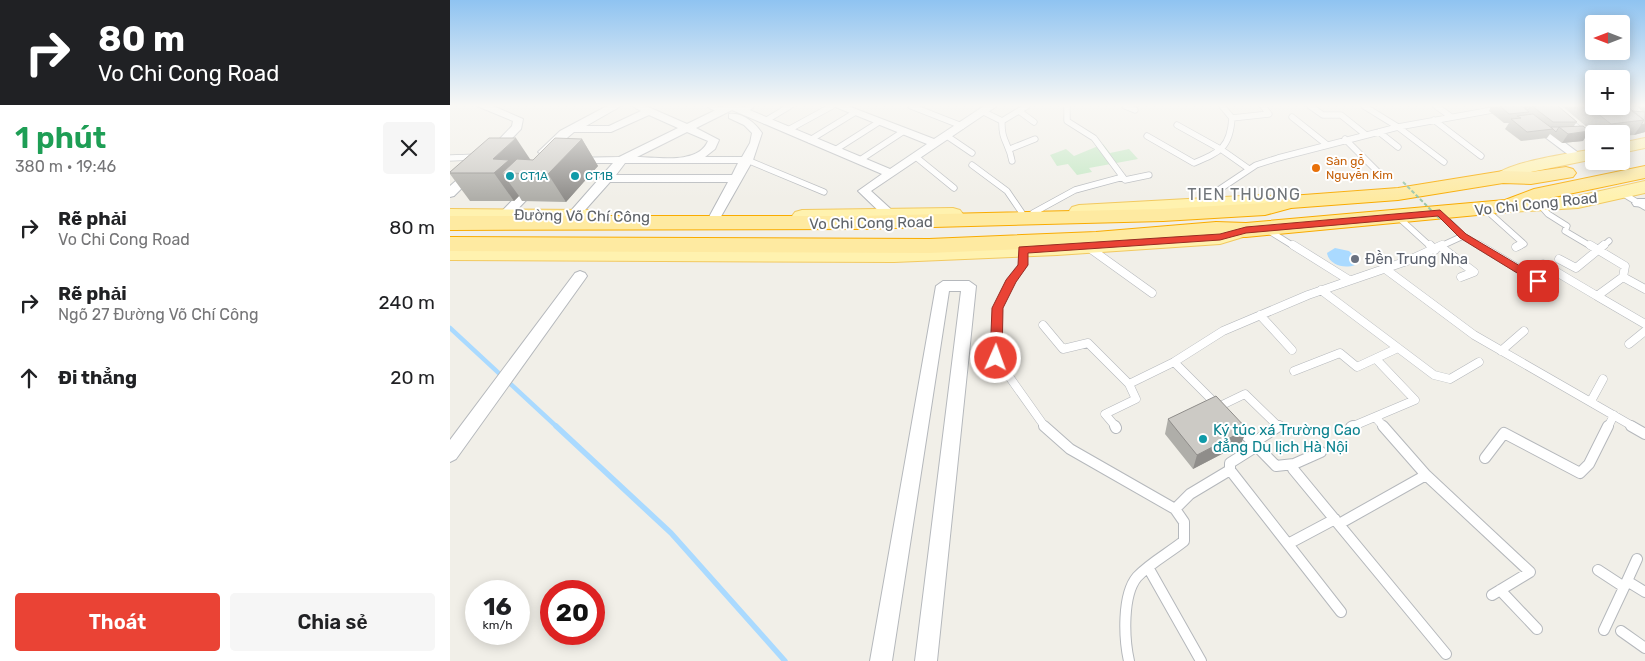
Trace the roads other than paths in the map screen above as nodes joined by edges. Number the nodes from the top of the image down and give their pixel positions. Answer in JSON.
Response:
{"nodes":[{"id":1,"x":507,"y":137,"type":"edge"},
{"id":2,"x":560,"y":137,"type":"edge"},
{"id":3,"x":667,"y":137,"type":"edge"},
{"id":4,"x":707,"y":137,"type":"edge"},
{"id":5,"x":756,"y":137,"type":"edge"},
{"id":6,"x":803,"y":137,"type":"edge"},
{"id":7,"x":815,"y":137,"type":"edge"},
{"id":8,"x":856,"y":137,"type":"edge"},
{"id":9,"x":895,"y":137,"type":"edge"},
{"id":10,"x":918,"y":137,"type":"edge"},
{"id":11,"x":947,"y":137,"type":"edge"},
{"id":12,"x":949,"y":137,"type":"edge"},
{"id":13,"x":1002,"y":137,"type":"edge"},
{"id":14,"x":1094,"y":137,"type":"edge"},
{"id":15,"x":1148,"y":137,"type":"edge"},
{"id":16,"x":1199,"y":137,"type":"edge"},
{"id":17,"x":1230,"y":137,"type":"edge"},
{"id":18,"x":1317,"y":137,"type":"edge"},
{"id":19,"x":1356,"y":137,"type":"edge"},
{"id":20,"x":1385,"y":137,"type":"edge"},
{"id":21,"x":1411,"y":137,"type":"edge"},
{"id":22,"x":1456,"y":137,"type":"edge"},
{"id":23,"x":1556,"y":137,"type":"edge"},
{"id":24,"x":1345,"y":139,"type":"junction"},
{"id":25,"x":810,"y":140,"type":"junction"},
{"id":26,"x":1035,"y":140,"type":"dead end"},
{"id":27,"x":1645,"y":143,"type":"edge"},
{"id":28,"x":936,"y":144,"type":"junction"},
{"id":29,"x":1326,"y":144,"type":"junction"},
{"id":30,"x":1630,"y":146,"type":"edge"},
{"id":31,"x":1398,"y":147,"type":"dead end"},
{"id":32,"x":1010,"y":149,"type":"junction"},
{"id":33,"x":835,"y":150,"type":"junction"},
{"id":34,"x":1222,"y":150,"type":"junction"},
{"id":35,"x":972,"y":153,"type":"dead end"},
{"id":36,"x":1585,"y":155,"type":"edge"},
{"id":37,"x":1481,"y":156,"type":"dead end"},
{"id":38,"x":1585,"y":156,"type":"edge"},
{"id":39,"x":1645,"y":156,"type":"edge"},
{"id":40,"x":480,"y":157,"type":"edge"},
{"id":41,"x":916,"y":157,"type":"junction"},
{"id":42,"x":450,"y":158,"type":"edge"},
{"id":43,"x":623,"y":158,"type":"junction"},
{"id":44,"x":1630,"y":159,"type":"edge"},
{"id":45,"x":692,"y":160,"type":"junction"},
{"id":46,"x":747,"y":160,"type":"junction"},
{"id":47,"x":860,"y":160,"type":"junction"},
{"id":48,"x":1012,"y":162,"type":"dead end"},
{"id":49,"x":1444,"y":162,"type":"dead end"},
{"id":50,"x":972,"y":165,"type":"dead end"},
{"id":51,"x":1585,"y":168,"type":"edge"},
{"id":52,"x":1249,"y":169,"type":"junction"},
{"id":53,"x":1377,"y":171,"type":"dead end"},
{"id":54,"x":1645,"y":172,"type":"edge"},
{"id":55,"x":890,"y":173,"type":"junction"},
{"id":56,"x":545,"y":174,"type":"edge"},
{"id":57,"x":1149,"y":175,"type":"dead end"},
{"id":58,"x":1123,"y":177,"type":"junction"},
{"id":59,"x":606,"y":178,"type":"junction"},
{"id":60,"x":1496,"y":178,"type":"junction"},
{"id":61,"x":736,"y":180,"type":"junction"},
{"id":62,"x":954,"y":188,"type":"dead end"},
{"id":63,"x":824,"y":192,"type":"dead end"},
{"id":64,"x":450,"y":193,"type":"edge"},
{"id":65,"x":1639,"y":197,"type":"edge"},
{"id":66,"x":1204,"y":202,"type":"junction"},
{"id":67,"x":1290,"y":202,"type":"junction"},
{"id":68,"x":1540,"y":205,"type":"junction"},
{"id":69,"x":1509,"y":206,"type":"junction"},
{"id":70,"x":1485,"y":209,"type":"junction"},
{"id":71,"x":1028,"y":213,"type":"junction"},
{"id":72,"x":450,"y":215,"type":"edge"},
{"id":73,"x":504,"y":215,"type":"junction"},
{"id":74,"x":890,"y":215,"type":"junction"},
{"id":75,"x":573,"y":216,"type":"junction"},
{"id":76,"x":715,"y":217,"type":"junction"},
{"id":77,"x":1398,"y":217,"type":"junction"},
{"id":78,"x":1441,"y":217,"type":"junction"},
{"id":79,"x":450,"y":223,"type":"edge"},
{"id":80,"x":1256,"y":229,"type":"junction"},
{"id":81,"x":1463,"y":236,"type":"junction"},
{"id":82,"x":1609,"y":241,"type":"dead end"},
{"id":83,"x":450,"y":244,"type":"edge"},
{"id":84,"x":1086,"y":246,"type":"junction"},
{"id":85,"x":1438,"y":248,"type":"junction"},
{"id":86,"x":1516,"y":248,"type":"dead end"},
{"id":87,"x":1022,"y":250,"type":"junction"},
{"id":88,"x":1600,"y":250,"type":"junction"},
{"id":89,"x":450,"y":253,"type":"edge"},
{"id":90,"x":1559,"y":259,"type":"dead end"},
{"id":91,"x":1543,"y":264,"type":"dead end"},
{"id":92,"x":1384,"y":268,"type":"junction"},
{"id":93,"x":580,"y":276,"type":"dead end"},
{"id":94,"x":1461,"y":277,"type":"dead end"},
{"id":95,"x":1623,"y":277,"type":"junction"},
{"id":96,"x":1349,"y":280,"type":"junction"},
{"id":97,"x":1538,"y":281,"type":"dead end"},
{"id":98,"x":1645,"y":289,"type":"edge"},
{"id":99,"x":1321,"y":290,"type":"junction"},
{"id":100,"x":1152,"y":293,"type":"dead end"},
{"id":101,"x":1597,"y":296,"type":"junction"},
{"id":102,"x":1260,"y":315,"type":"junction"},
{"id":103,"x":1645,"y":324,"type":"edge"},
{"id":104,"x":1043,"y":325,"type":"dead end"},
{"id":105,"x":1645,"y":331,"type":"edge"},
{"id":106,"x":1524,"y":332,"type":"dead end"},
{"id":107,"x":1629,"y":344,"type":"dead end"},
{"id":108,"x":1398,"y":348,"type":"junction"},
{"id":109,"x":1292,"y":350,"type":"dead end"},
{"id":110,"x":1501,"y":351,"type":"junction"},
{"id":111,"x":1376,"y":359,"type":"junction"},
{"id":112,"x":1174,"y":362,"type":"junction"},
{"id":113,"x":1478,"y":362,"type":"dead end"},
{"id":114,"x":1294,"y":370,"type":"dead end"},
{"id":115,"x":1603,"y":379,"type":"dead end"},
{"id":116,"x":1129,"y":384,"type":"junction"},
{"id":117,"x":1591,"y":401,"type":"junction"},
{"id":118,"x":1224,"y":413,"type":"junction"},
{"id":119,"x":1614,"y":415,"type":"junction"},
{"id":120,"x":1375,"y":417,"type":"junction"},
{"id":121,"x":1351,"y":427,"type":"dead end"},
{"id":122,"x":1116,"y":428,"type":"dead end"},
{"id":123,"x":1645,"y":434,"type":"edge"},
{"id":124,"x":1255,"y":444,"type":"junction"},
{"id":125,"x":1320,"y":452,"type":"dead end"},
{"id":126,"x":450,"y":454,"type":"edge"},
{"id":127,"x":1485,"y":458,"type":"dead end"},
{"id":128,"x":1294,"y":464,"type":"junction"},
{"id":129,"x":1230,"y":470,"type":"junction"},
{"id":130,"x":1426,"y":475,"type":"junction"},
{"id":131,"x":1175,"y":509,"type":"junction"},
{"id":132,"x":1337,"y":521,"type":"junction"},
{"id":133,"x":1288,"y":544,"type":"junction"},
{"id":134,"x":1637,"y":559,"type":"dead end"},
{"id":135,"x":1149,"y":568,"type":"junction"},
{"id":136,"x":1598,"y":570,"type":"dead end"},
{"id":137,"x":1625,"y":584,"type":"junction"},
{"id":138,"x":1645,"y":592,"type":"edge"},
{"id":139,"x":1341,"y":612,"type":"dead end"},
{"id":140,"x":1537,"y":629,"type":"dead end"},
{"id":141,"x":1604,"y":630,"type":"dead end"},
{"id":142,"x":1621,"y":630,"type":"dead end"},
{"id":143,"x":1645,"y":648,"type":"edge"},
{"id":144,"x":1446,"y":654,"type":"dead end"},
{"id":145,"x":881,"y":661,"type":"edge"},
{"id":146,"x":926,"y":661,"type":"edge"},
{"id":147,"x":1129,"y":661,"type":"edge"},
{"id":148,"x":1200,"y":661,"type":"edge"}],
"edges":[{"from":1,"to":64,"type":"street"},
{"from":2,"to":43,"type":"street"},
{"from":3,"to":43,"type":"street"},
{"from":4,"to":45,"type":"street"},
{"from":5,"to":46,"type":"street"},
{"from":6,"to":25,"type":"street"},
{"from":7,"to":25,"type":"lane"},
{"from":8,"to":33,"type":"lane"},
{"from":9,"to":47,"type":"lane"},
{"from":10,"to":28,"type":"street"},
{"from":11,"to":28,"type":"street"},
{"from":12,"to":35,"type":"lane"},
{"from":13,"to":32,"type":"lane"},
{"from":14,"to":58,"type":"lane"},
{"from":15,"to":34,"type":"lane"},
{"from":16,"to":34,"type":"lane"},
{"from":17,"to":34,"type":"lane"},
{"from":18,"to":29,"type":"lane"},
{"from":19,"to":24,"type":"lane"},
{"from":20,"to":31,"type":"lane"},
{"from":21,"to":49,"type":"lane"},
{"from":22,"to":37,"type":"lane"},
{"from":23,"to":36,"type":"street"},
{"from":24,"to":29,"type":"lane"},
{"from":24,"to":53,"type":"lane"},
{"from":25,"to":33,"type":"street"},
{"from":26,"to":32,"type":"lane"},
{"from":27,"to":30,"type":"main road"},
{"from":28,"to":41,"type":"street"},
{"from":29,"to":52,"type":"lane"},
{"from":32,"to":48,"type":"lane"},
{"from":33,"to":47,"type":"street"},
{"from":34,"to":52,"type":"lane"},
{"from":38,"to":60,"type":"main road","name":"Vo Chi Cong Road"},
{"from":39,"to":44,"type":"highway"},
{"from":40,"to":42,"type":"lane"},
{"from":41,"to":55,"type":"street"},
{"from":41,"to":62,"type":"lane"},
{"from":43,"to":45,"type":"street"},
{"from":43,"to":59,"type":"street"},
{"from":45,"to":46,"type":"street"},
{"from":46,"to":61,"type":"street"},
{"from":46,"to":63,"type":"lane"},
{"from":47,"to":55,"type":"street"},
{"from":50,"to":71,"type":"lane"},
{"from":51,"to":60,"type":"highway"},
{"from":52,"to":66,"type":"lane"},
{"from":54,"to":69,"type":"highway"},
{"from":55,"to":74,"type":"street"},
{"from":56,"to":73,"type":"street"},
{"from":57,"to":58,"type":"lane"},
{"from":58,"to":71,"type":"lane"},
{"from":59,"to":61,"type":"street"},
{"from":59,"to":75,"type":"street"},
{"from":60,"to":67,"type":"highway","name":"Vo Chi Cong Road"},
{"from":61,"to":76,"type":"street"},
{"from":65,"to":68,"type":"main road","name":"Vo Chi Cong Road"},
{"from":66,"to":67,"type":"main road","name":"Vo Chi Cong Road"},
{"from":66,"to":71,"type":"main road","name":"Vo Chi Cong Road"},
{"from":67,"to":79,"type":"highway","name":"Vo Chi Cong Road"},
{"from":68,"to":69,"type":"main road","name":"Vo Chi Cong Road"},
{"from":68,"to":88,"type":"lane"},
{"from":69,"to":70,"type":"highway","name":"Vo Chi Cong Road"},
{"from":70,"to":78,"type":"highway","name":"Vo Chi Cong Road"},
{"from":70,"to":86,"type":"lane"},
{"from":71,"to":74,"type":"main road","name":"Vo Chi Cong Road"},
{"from":72,"to":73,"type":"main road","name":"Đường Võ Chí Công"},
{"from":73,"to":75,"type":"main road","name":"Đường Võ Chí Công"},
{"from":74,"to":76,"type":"main road","name":"Vo Chi Cong Road"},
{"from":75,"to":76,"type":"main road","name":"Đường Võ Chí Công"},
{"from":77,"to":78,"type":"highway","name":"Vo Chi Cong Road"},
{"from":77,"to":80,"type":"highway","name":"Vo Chi Cong Road"},
{"from":77,"to":85,"type":"lane"},
{"from":78,"to":81,"type":"lane"},
{"from":80,"to":83,"type":"highway","name":"Vo Chi Cong Road"},
{"from":80,"to":84,"type":"main road","name":"Vo Chi Cong Road"},
{"from":80,"to":96,"type":"lane"},
{"from":81,"to":85,"type":"lane"},
{"from":81,"to":97,"type":"lane"},
{"from":82,"to":88,"type":"lane"},
{"from":84,"to":87,"type":"main road","name":"Vo Chi Cong Road"},
{"from":84,"to":100,"type":"lane"},
{"from":85,"to":92,"type":"lane"},
{"from":85,"to":94,"type":"lane"},
{"from":87,"to":89,"type":"main road"},
{"from":87,"to":131,"type":"lane"},
{"from":88,"to":90,"type":"lane"},
{"from":88,"to":95,"type":"lane"},
{"from":91,"to":101,"type":"lane"},
{"from":92,"to":96,"type":"lane"},
{"from":92,"to":110,"type":"lane"},
{"from":93,"to":126,"type":"street"},
{"from":95,"to":98,"type":"lane"},
{"from":95,"to":101,"type":"lane"},
{"from":96,"to":99,"type":"lane"},
{"from":99,"to":102,"type":"lane"},
{"from":99,"to":108,"type":"lane"},
{"from":101,"to":103,"type":"lane"},
{"from":102,"to":109,"type":"lane"},
{"from":102,"to":112,"type":"lane"},
{"from":104,"to":116,"type":"lane"},
{"from":105,"to":107,"type":"lane"},
{"from":106,"to":110,"type":"lane"},
{"from":108,"to":111,"type":"lane"},
{"from":108,"to":113,"type":"lane"},
{"from":110,"to":117,"type":"lane"},
{"from":111,"to":114,"type":"lane"},
{"from":111,"to":120,"type":"lane"},
{"from":112,"to":116,"type":"lane"},
{"from":112,"to":118,"type":"lane"},
{"from":115,"to":117,"type":"lane"},
{"from":116,"to":122,"type":"lane"},
{"from":117,"to":119,"type":"lane"},
{"from":118,"to":124,"type":"lane"},
{"from":118,"to":124,"type":"lane"},
{"from":119,"to":123,"type":"lane"},
{"from":119,"to":127,"type":"lane"},
{"from":120,"to":121,"type":"lane"},
{"from":120,"to":130,"type":"lane"},
{"from":124,"to":128,"type":"lane"},
{"from":124,"to":129,"type":"lane"},
{"from":125,"to":128,"type":"lane"},
{"from":128,"to":132,"type":"lane"},
{"from":129,"to":131,"type":"lane"},
{"from":129,"to":133,"type":"lane"},
{"from":130,"to":132,"type":"lane"},
{"from":130,"to":140,"type":"lane"},
{"from":131,"to":135,"type":"lane"},
{"from":132,"to":133,"type":"lane"},
{"from":132,"to":144,"type":"lane"},
{"from":133,"to":139,"type":"lane"},
{"from":134,"to":137,"type":"lane"},
{"from":135,"to":147,"type":"lane"},
{"from":135,"to":148,"type":"lane"},
{"from":136,"to":137,"type":"lane"},
{"from":137,"to":138,"type":"lane"},
{"from":137,"to":141,"type":"lane"},
{"from":142,"to":143,"type":"lane"},
{"from":145,"to":146,"type":"street"}]}
